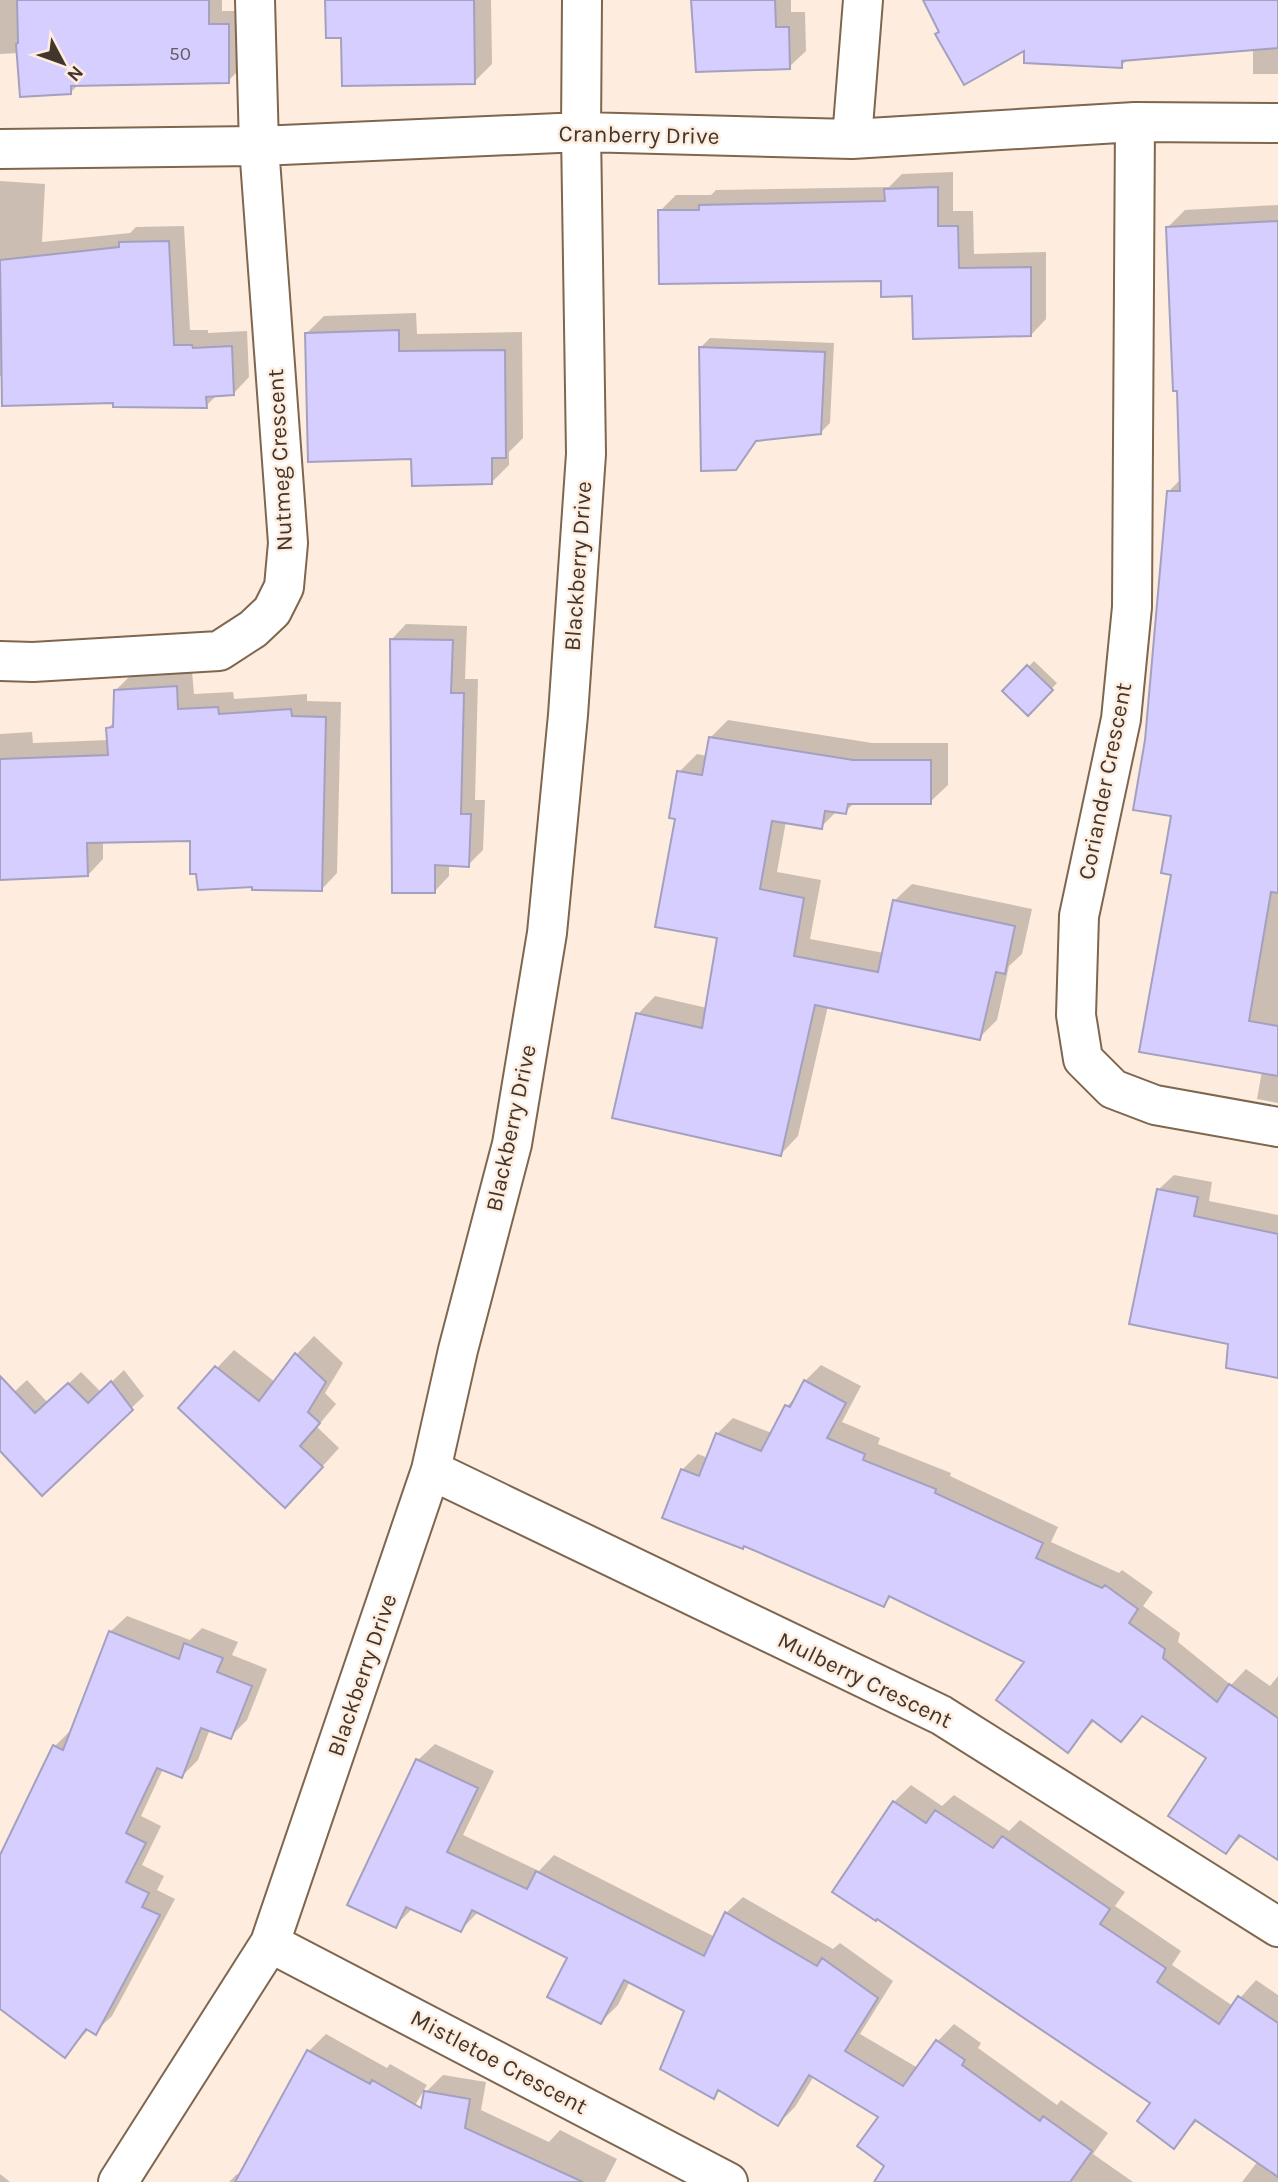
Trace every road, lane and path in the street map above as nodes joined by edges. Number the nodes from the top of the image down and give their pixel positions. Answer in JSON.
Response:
{"nodes":[{"id":1,"x":255,"y":0,"type":"edge"},
{"id":2,"x":582,"y":0,"type":"edge"},
{"id":3,"x":863,"y":0,"type":"edge"},
{"id":4,"x":1135,"y":122,"type":"junction"},
{"id":5,"x":1278,"y":123,"type":"edge"},
{"id":6,"x":581,"y":132,"type":"junction"},
{"id":7,"x":852,"y":139,"type":"junction"},
{"id":8,"x":258,"y":146,"type":"junction"},
{"id":9,"x":0,"y":149,"type":"edge"},
{"id":10,"x":0,"y":661,"type":"edge"},
{"id":11,"x":1278,"y":1127,"type":"edge"},
{"id":12,"x":431,"y":1470,"type":"junction"},
{"id":13,"x":1278,"y":1927,"type":"edge"},
{"id":14,"x":270,"y":1942,"type":"junction"},
{"id":15,"x":118,"y":2182,"type":"edge"},
{"id":16,"x":727,"y":2182,"type":"edge"}],
"edges":[{"from":1,"to":8,"type":"street","name":"Nutmeg Crescent"},
{"from":2,"to":6,"type":"street","name":"Blackberry Drive"},
{"from":3,"to":7,"type":"street"},
{"from":4,"to":5,"type":"street","name":"Cranberry Drive"},
{"from":4,"to":7,"type":"street","name":"Cranberry Drive"},
{"from":4,"to":11,"type":"street","name":"Coriander Crescent"},
{"from":6,"to":7,"type":"street","name":"Cranberry Drive"},
{"from":6,"to":8,"type":"street","name":"Cranberry Drive"},
{"from":6,"to":12,"type":"street","name":"Blackberry Drive"},
{"from":8,"to":9,"type":"street","name":"Cranberry Drive"},
{"from":8,"to":10,"type":"street","name":"Nutmeg Crescent"},
{"from":12,"to":13,"type":"street","name":"Mulberry Crescent"},
{"from":12,"to":14,"type":"street","name":"Blackberry Drive"},
{"from":14,"to":15,"type":"street","name":"Blackberry Drive"},
{"from":14,"to":16,"type":"street","name":"Mistletoe Crescent"}]}
